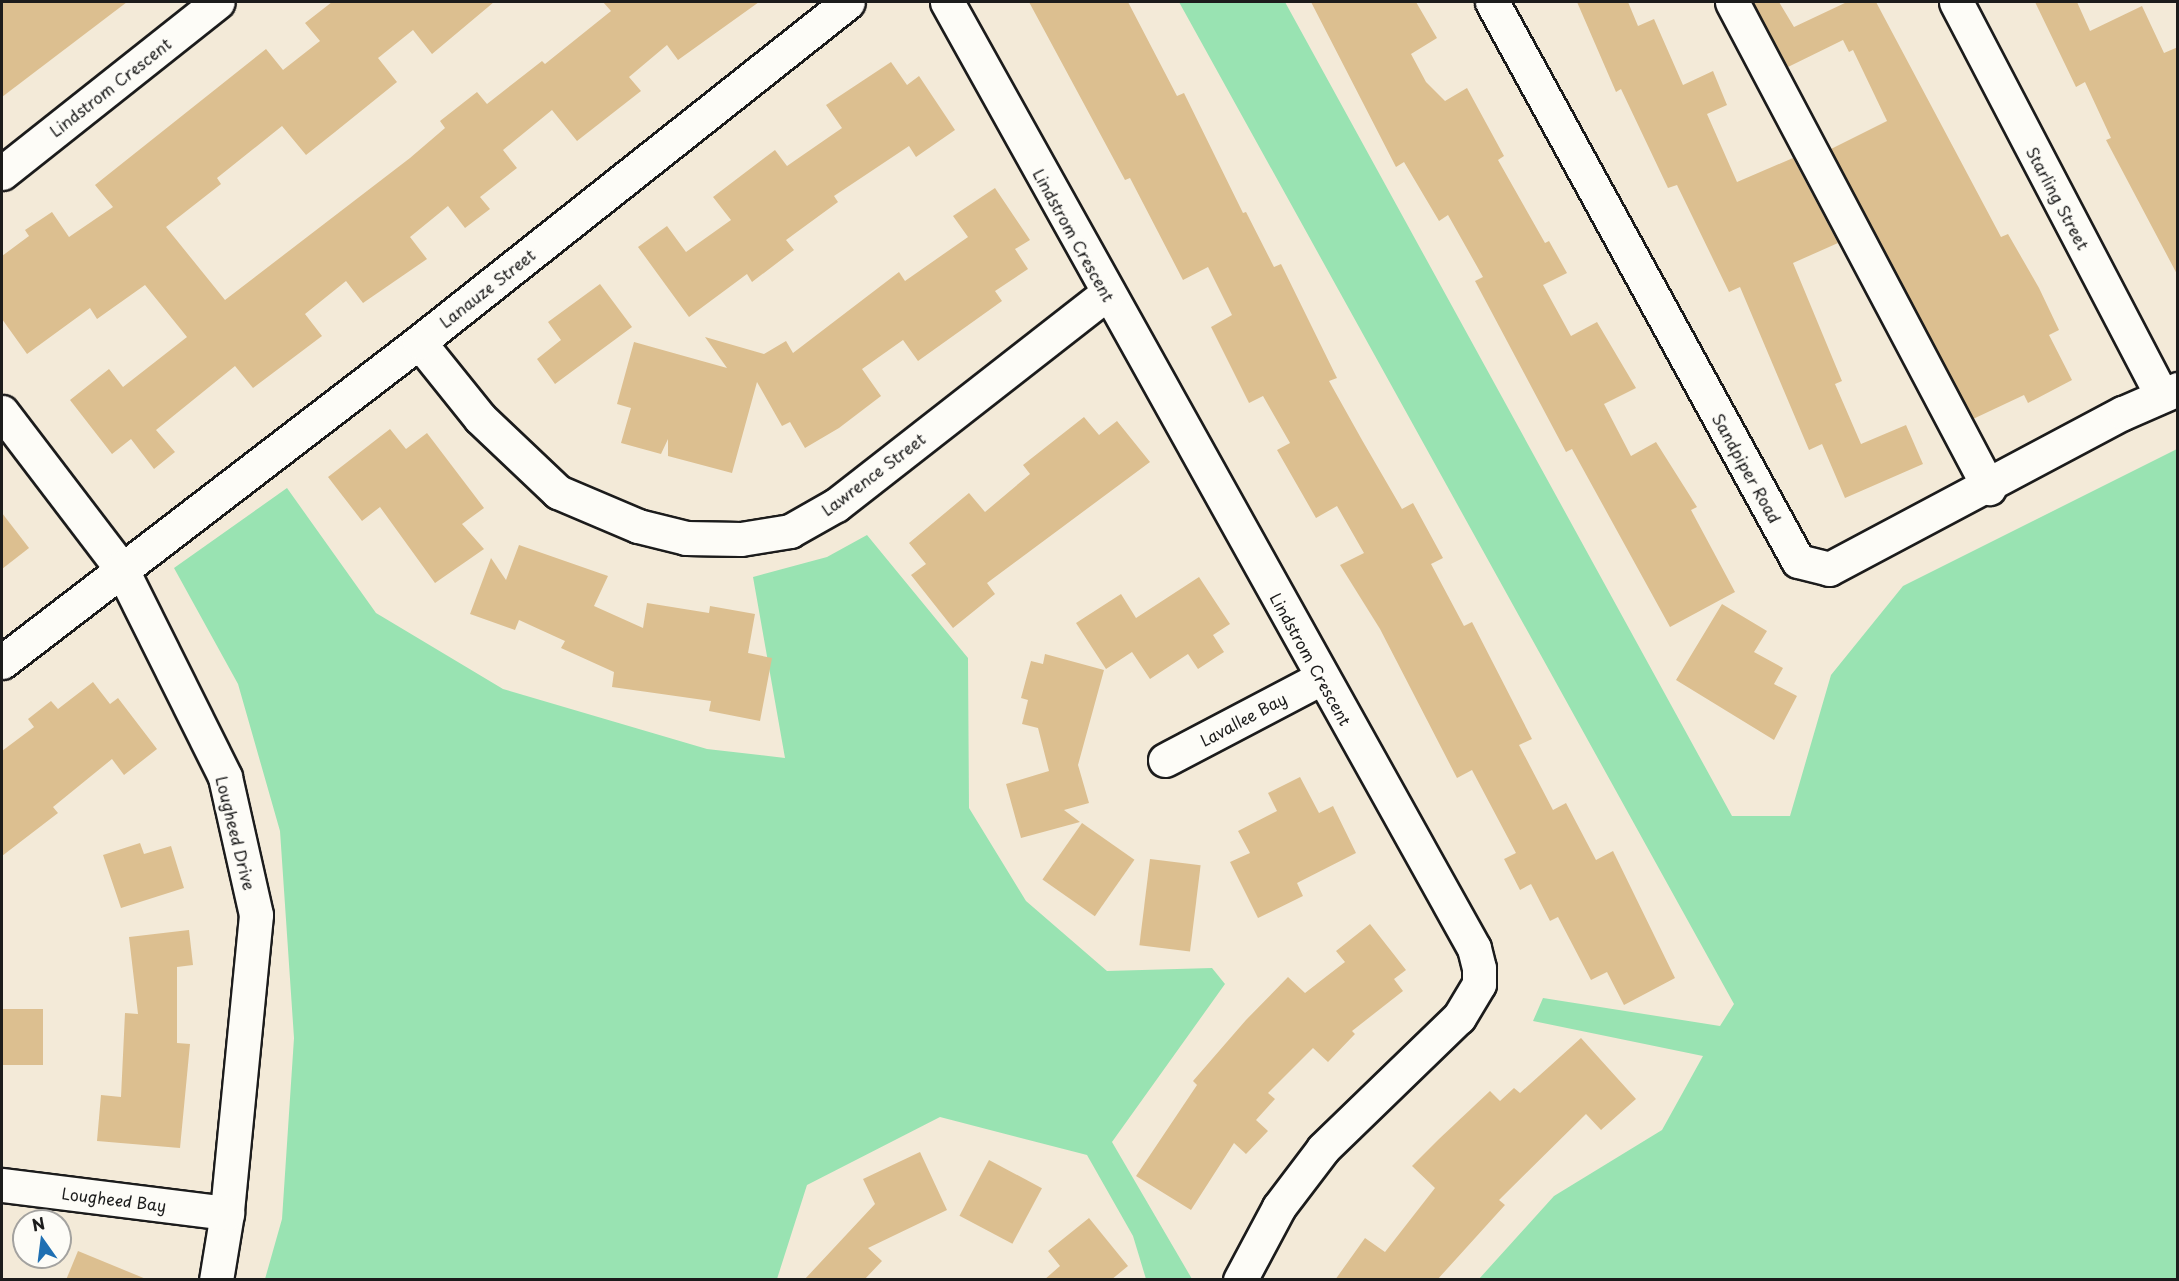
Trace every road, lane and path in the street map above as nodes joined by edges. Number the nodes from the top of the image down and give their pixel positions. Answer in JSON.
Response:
{"nodes":[{"id":1,"x":218,"y":2,"type":"edge"},
{"id":2,"x":848,"y":2,"type":"edge"},
{"id":3,"x":947,"y":2,"type":"edge"},
{"id":4,"x":1492,"y":2,"type":"edge"},
{"id":5,"x":1732,"y":2,"type":"edge"},
{"id":6,"x":1956,"y":2,"type":"edge"},
{"id":7,"x":2,"y":173,"type":"edge"},
{"id":8,"x":1106,"y":294,"type":"junction"},
{"id":9,"x":418,"y":342,"type":"junction"},
{"id":10,"x":2169,"y":392,"type":"edge"},
{"id":11,"x":2,"y":412,"type":"edge"},
{"id":12,"x":1989,"y":488,"type":"junction"},
{"id":13,"x":121,"y":568,"type":"junction"},
{"id":14,"x":2,"y":662,"type":"edge"},
{"id":15,"x":1322,"y":678,"type":"junction"},
{"id":16,"x":1165,"y":760,"type":"dead end"},
{"id":17,"x":2,"y":1185,"type":"edge"},
{"id":18,"x":227,"y":1214,"type":"junction"},
{"id":19,"x":216,"y":1280,"type":"edge"},
{"id":20,"x":1240,"y":1280,"type":"edge"}],
"edges":[{"from":1,"to":7,"type":"street","name":"Lindstrom Crescent"},
{"from":2,"to":9,"type":"street","name":"Lanauze Street"},
{"from":3,"to":8,"type":"street","name":"Lindstrom Crescent"},
{"from":4,"to":12,"type":"street","name":"Sandpiper Road"},
{"from":5,"to":12,"type":"street"},
{"from":6,"to":10,"type":"street","name":"Starling Street"},
{"from":8,"to":9,"type":"street","name":"Lawrence Street"},
{"from":8,"to":15,"type":"street","name":"Lindstrom Crescent"},
{"from":9,"to":13,"type":"street","name":"Lanauze Street"},
{"from":10,"to":12,"type":"street","name":"Sandpiper Road"},
{"from":11,"to":13,"type":"street","name":"Lougheed Drive"},
{"from":13,"to":14,"type":"street","name":"Lanauze Street"},
{"from":13,"to":18,"type":"street","name":"Lougheed Drive"},
{"from":15,"to":16,"type":"street","name":"Lavallee Bay"},
{"from":15,"to":20,"type":"street","name":"Lindstrom Crescent"},
{"from":17,"to":18,"type":"street","name":"Lougheed Bay"},
{"from":18,"to":19,"type":"street","name":"Lougheed Drive"}]}
